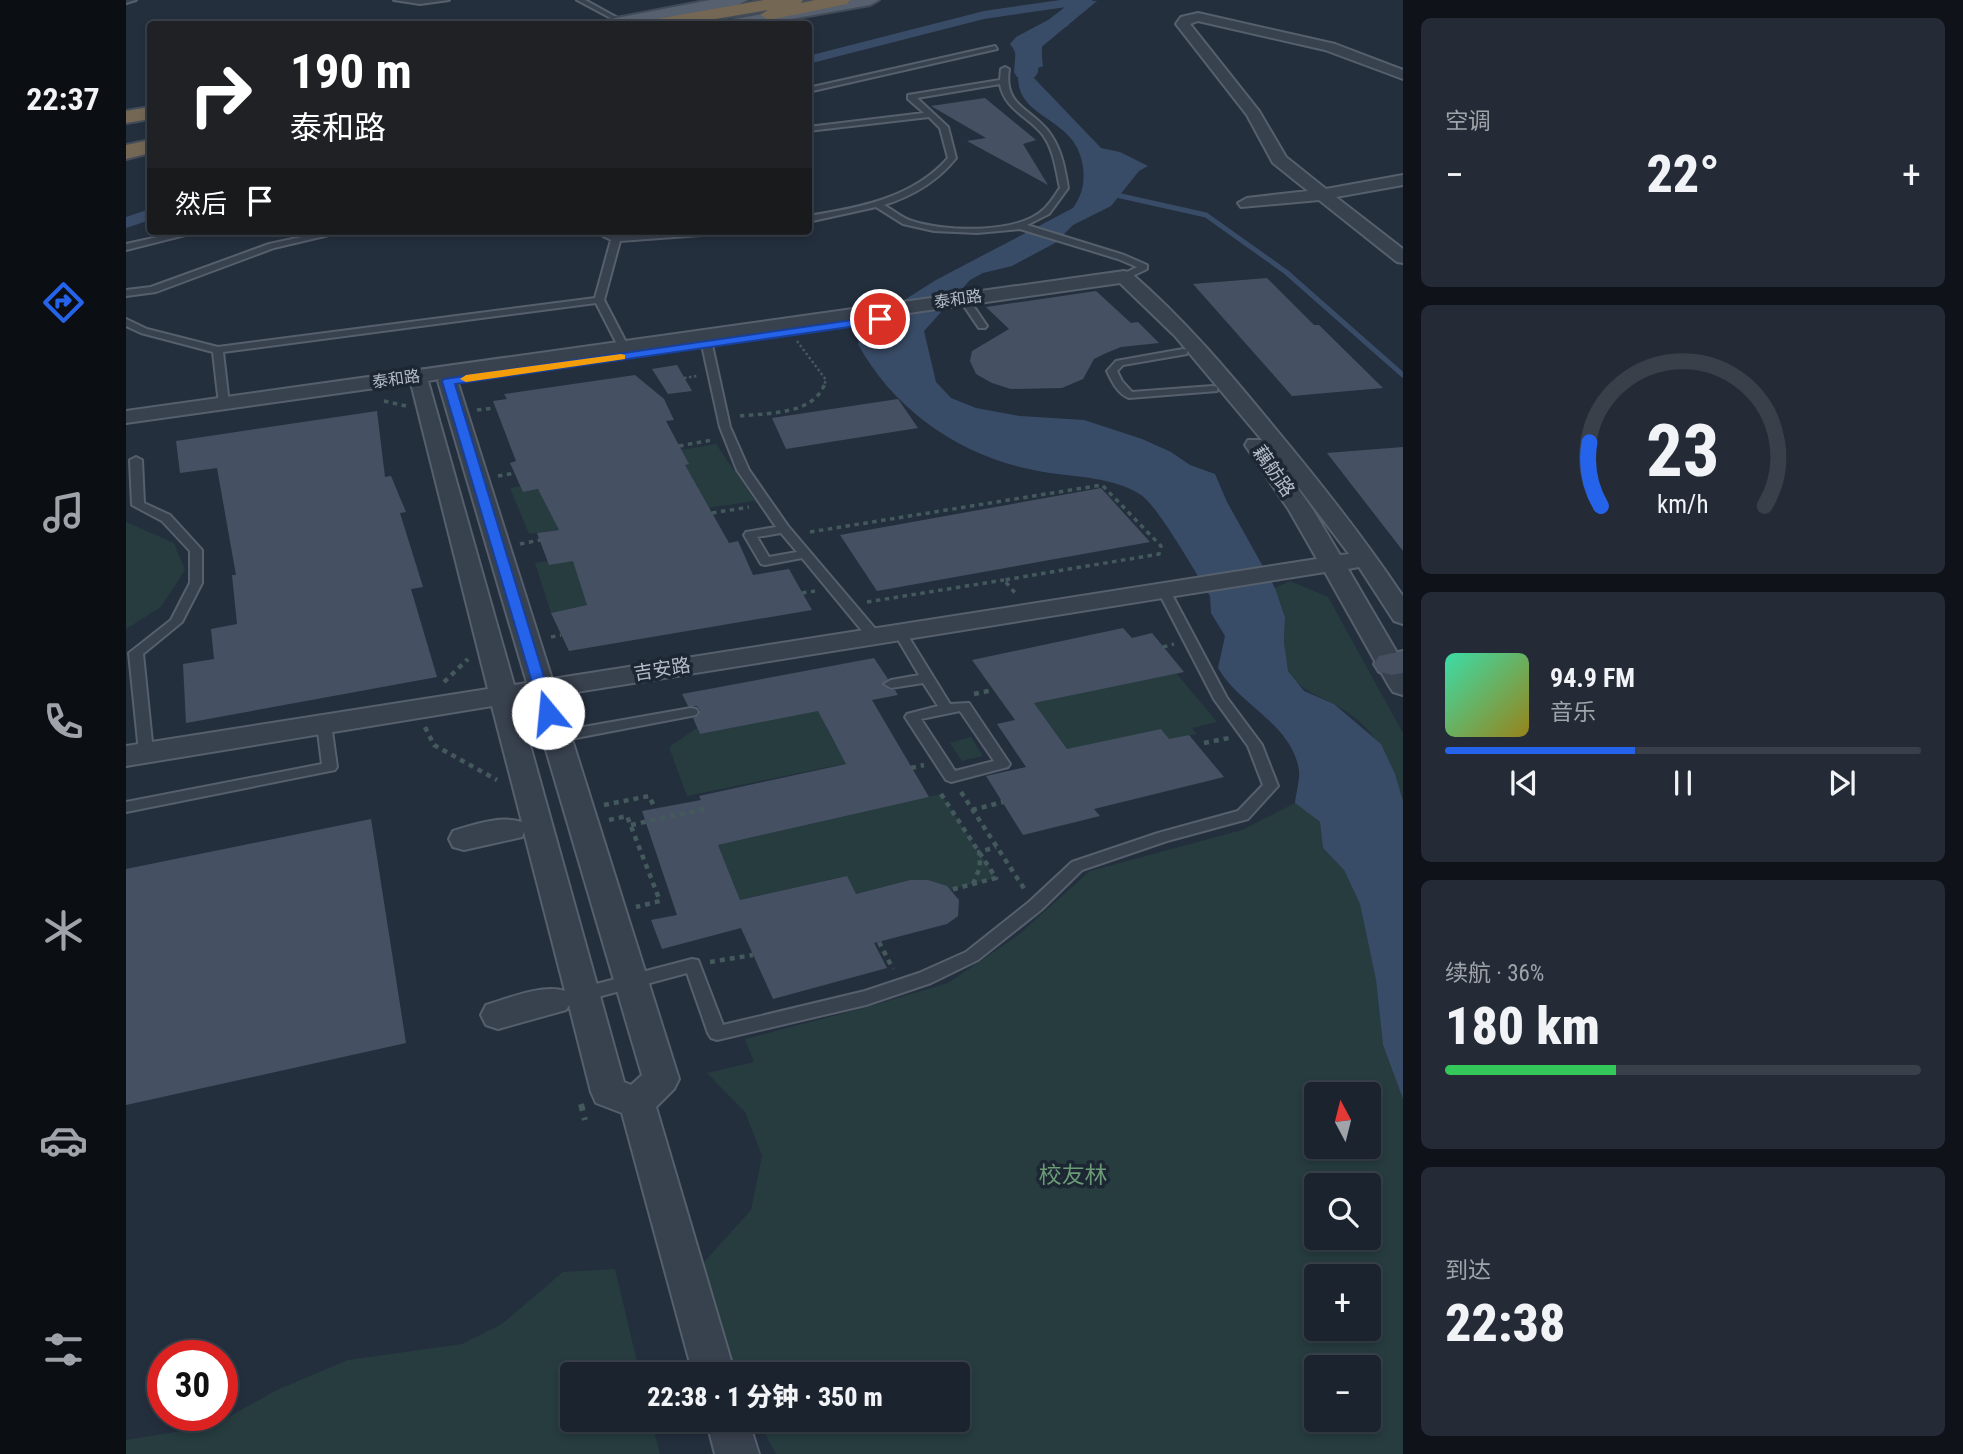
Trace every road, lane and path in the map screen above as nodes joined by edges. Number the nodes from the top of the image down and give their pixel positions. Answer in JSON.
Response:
{"nodes":[{"id":1,"x":133,"y":0,"type":"edge"},
{"id":2,"x":397,"y":0,"type":"edge"},
{"id":3,"x":446,"y":0,"type":"edge"},
{"id":4,"x":580,"y":0,"type":"edge"},
{"id":5,"x":738,"y":0,"type":"edge"},
{"id":6,"x":763,"y":0,"type":"edge"},
{"id":7,"x":794,"y":0,"type":"edge"},
{"id":8,"x":841,"y":0,"type":"edge"},
{"id":9,"x":870,"y":0,"type":"edge"},
{"id":10,"x":878,"y":0,"type":"edge"},
{"id":11,"x":126,"y":1,"type":"edge"},
{"id":12,"x":614,"y":21,"type":"edge"},
{"id":13,"x":628,"y":21,"type":"edge"},
{"id":14,"x":668,"y":21,"type":"edge"},
{"id":15,"x":672,"y":21,"type":"edge"},
{"id":16,"x":737,"y":21,"type":"edge"},
{"id":17,"x":752,"y":21,"type":"edge"},
{"id":18,"x":789,"y":21,"type":"edge"},
{"id":19,"x":995,"y":48,"type":"dead end"},
{"id":20,"x":1005,"y":69,"type":"dead end"},
{"id":21,"x":1403,"y":75,"type":"edge"},
{"id":22,"x":1001,"y":82,"type":"junction"},
{"id":23,"x":812,"y":89,"type":"edge"},
{"id":24,"x":929,"y":115,"type":"junction"},
{"id":25,"x":147,"y":116,"type":"edge"},
{"id":26,"x":126,"y":120,"type":"edge"},
{"id":27,"x":147,"y":127,"type":"edge"},
{"id":28,"x":812,"y":129,"type":"edge"},
{"id":29,"x":126,"y":131,"type":"edge"},
{"id":30,"x":147,"y":140,"type":"edge"},
{"id":31,"x":126,"y":144,"type":"edge"},
{"id":32,"x":147,"y":148,"type":"edge"},
{"id":33,"x":126,"y":152,"type":"edge"},
{"id":34,"x":147,"y":155,"type":"edge"},
{"id":35,"x":126,"y":159,"type":"edge"},
{"id":36,"x":1403,"y":180,"type":"edge"},
{"id":37,"x":1321,"y":195,"type":"junction"},
{"id":38,"x":1247,"y":203,"type":"dead end"},
{"id":39,"x":878,"y":205,"type":"junction"},
{"id":40,"x":812,"y":218,"type":"edge"},
{"id":41,"x":1025,"y":227,"type":"junction"},
{"id":42,"x":179,"y":235,"type":"edge"},
{"id":43,"x":323,"y":235,"type":"edge"},
{"id":44,"x":606,"y":235,"type":"edge"},
{"id":45,"x":666,"y":235,"type":"edge"},
{"id":46,"x":616,"y":239,"type":"junction"},
{"id":47,"x":126,"y":247,"type":"edge"},
{"id":48,"x":1403,"y":258,"type":"edge"},
{"id":49,"x":1119,"y":278,"type":"junction"},
{"id":50,"x":126,"y":293,"type":"edge"},
{"id":51,"x":600,"y":300,"type":"junction"},
{"id":52,"x":966,"y":304,"type":"junction"},
{"id":53,"x":855,"y":318,"type":"junction"},
{"id":54,"x":126,"y":322,"type":"edge"},
{"id":55,"x":982,"y":326,"type":"dead end"},
{"id":56,"x":791,"y":332,"type":"junction"},
{"id":57,"x":1176,"y":344,"type":"junction"},
{"id":58,"x":707,"y":345,"type":"junction"},
{"id":59,"x":623,"y":346,"type":"junction"},
{"id":60,"x":218,"y":350,"type":"junction"},
{"id":61,"x":448,"y":381,"type":"junction"},
{"id":62,"x":1213,"y":389,"type":"junction"},
{"id":63,"x":415,"y":396,"type":"junction"},
{"id":64,"x":373,"y":403,"type":"dead end"},
{"id":65,"x":224,"y":404,"type":"junction"},
{"id":66,"x":126,"y":417,"type":"edge"},
{"id":67,"x":723,"y":419,"type":"junction"},
{"id":68,"x":126,"y":428,"type":"edge"},
{"id":69,"x":729,"y":437,"type":"junction"},
{"id":70,"x":679,"y":446,"type":"dead end"},
{"id":71,"x":136,"y":460,"type":"dead end"},
{"id":72,"x":766,"y":504,"type":"junction"},
{"id":73,"x":132,"y":505,"type":"edge"},
{"id":74,"x":712,"y":513,"type":"dead end"},
{"id":75,"x":786,"y":532,"type":"junction"},
{"id":76,"x":540,"y":540,"type":"dead end"},
{"id":77,"x":512,"y":545,"type":"dead end"},
{"id":78,"x":805,"y":554,"type":"junction"},
{"id":79,"x":1365,"y":559,"type":"junction"},
{"id":80,"x":1333,"y":563,"type":"junction"},
{"id":81,"x":1004,"y":580,"type":"junction"},
{"id":82,"x":1163,"y":589,"type":"junction"},
{"id":83,"x":1021,"y":600,"type":"dead end"},
{"id":84,"x":1399,"y":604,"type":"edge"},
{"id":85,"x":848,"y":605,"type":"junction"},
{"id":86,"x":886,"y":633,"type":"junction"},
{"id":87,"x":131,"y":654,"type":"edge"},
{"id":88,"x":473,"y":654,"type":"dead end"},
{"id":89,"x":1399,"y":671,"type":"edge"},
{"id":90,"x":926,"y":678,"type":"junction"},
{"id":91,"x":891,"y":684,"type":"dead end"},
{"id":92,"x":439,"y":686,"type":"dead end"},
{"id":93,"x":540,"y":688,"type":"junction"},
{"id":94,"x":502,"y":694,"type":"junction"},
{"id":95,"x":946,"y":709,"type":"junction"},
{"id":96,"x":691,"y":712,"type":"dead end"},
{"id":97,"x":419,"y":722,"type":"dead end"},
{"id":98,"x":324,"y":724,"type":"junction"},
{"id":99,"x":555,"y":737,"type":"junction"},
{"id":100,"x":136,"y":754,"type":"edge"},
{"id":101,"x":941,"y":794,"type":"dead end"},
{"id":102,"x":1003,"y":802,"type":"dead end"},
{"id":103,"x":126,"y":807,"type":"edge"},
{"id":104,"x":593,"y":808,"type":"dead end"},
{"id":105,"x":655,"y":808,"type":"dead end"},
{"id":106,"x":704,"y":809,"type":"dead end"},
{"id":107,"x":597,"y":823,"type":"dead end"},
{"id":108,"x":631,"y":825,"type":"junction"},
{"id":109,"x":510,"y":830,"type":"joint"},
{"id":110,"x":464,"y":839,"type":"dead end"},
{"id":111,"x":996,"y":847,"type":"junction"},
{"id":112,"x":979,"y":852,"type":"junction"},
{"id":113,"x":972,"y":885,"type":"junction"},
{"id":114,"x":950,"y":890,"type":"dead end"},
{"id":115,"x":1035,"y":906,"type":"junction"},
{"id":116,"x":625,"y":910,"type":"dead end"},
{"id":117,"x":879,"y":942,"type":"dead end"},
{"id":118,"x":753,"y":955,"type":"dead end"},
{"id":119,"x":692,"y":965,"type":"junction"},
{"id":120,"x":631,"y":982,"type":"junction"},
{"id":121,"x":902,"y":985,"type":"junction"},
{"id":122,"x":568,"y":998,"type":"junction"},
{"id":123,"x":498,"y":1015,"type":"dead end"},
{"id":124,"x":578,"y":1095,"type":"dead end"},
{"id":125,"x":637,"y":1103,"type":"junction"},
{"id":126,"x":585,"y":1120,"type":"dead end"},
{"id":127,"x":711,"y":1362,"type":"edge"},
{"id":128,"x":731,"y":1432,"type":"edge"},
{"id":129,"x":737,"y":1454,"type":"edge"}],
"edges":[{"from":1,"to":11,"type":"lane"},
{"from":2,"to":3,"type":"lane"},
{"from":4,"to":12,"type":"lane"},
{"from":5,"to":13,"type":"main road"},
{"from":6,"to":14,"type":"main road"},
{"from":7,"to":15,"type":"highway"},
{"from":8,"to":16,"type":"highway"},
{"from":9,"to":17,"type":"main road"},
{"from":10,"to":18,"type":"main road"},
{"from":19,"to":23,"type":"lane"},
{"from":20,"to":22,"type":"lane"},
{"from":21,"to":37,"type":"street"},
{"from":22,"to":24,"type":"lane"},
{"from":22,"to":41,"type":"lane"},
{"from":24,"to":28,"type":"lane"},
{"from":24,"to":39,"type":"lane"},
{"from":25,"to":26,"type":"highway"},
{"from":27,"to":29,"type":"highway"},
{"from":30,"to":31,"type":"highway"},
{"from":32,"to":33,"type":"highway"},
{"from":34,"to":35,"type":"highway"},
{"from":36,"to":37,"type":"street"},
{"from":37,"to":38,"type":"street"},
{"from":37,"to":48,"type":"street"},
{"from":39,"to":40,"type":"lane"},
{"from":39,"to":41,"type":"lane"},
{"from":41,"to":49,"type":"lane"},
{"from":42,"to":47,"type":"lane"},
{"from":43,"to":50,"type":"lane"},
{"from":44,"to":46,"type":"lane"},
{"from":45,"to":46,"type":"lane"},
{"from":46,"to":51,"type":"lane"},
{"from":49,"to":52,"type":"street","name":"泰和路"},
{"from":49,"to":57,"type":"street","name":"藕舫路"},
{"from":49,"to":79,"type":"street","name":"藕舫路"},
{"from":51,"to":59,"type":"lane"},
{"from":51,"to":60,"type":"lane"},
{"from":52,"to":53,"type":"street","name":"泰和路"},
{"from":52,"to":55,"type":"lane"},
{"from":52,"to":57,"type":"street"},
{"from":53,"to":56,"type":"street","name":"泰和路"},
{"from":53,"to":59,"type":"street","name":"泰和路"},
{"from":54,"to":60,"type":"lane"},
{"from":56,"to":58,"type":"street","name":"泰和路"},
{"from":56,"to":67,"type":"path"},
{"from":57,"to":62,"type":"street","name":"藕舫路"},
{"from":57,"to":62,"type":"lane"},
{"from":58,"to":61,"type":"street","name":"泰和路"},
{"from":58,"to":67,"type":"lane"},
{"from":59,"to":65,"type":"street","name":"泰和路"},
{"from":60,"to":65,"type":"lane"},
{"from":61,"to":63,"type":"street","name":"泰和路"},
{"from":61,"to":93,"type":"street"},
{"from":62,"to":80,"type":"street","name":"藕舫路"},
{"from":63,"to":64,"type":"path"},
{"from":63,"to":68,"type":"street","name":"泰和路"},
{"from":63,"to":94,"type":"street"},
{"from":65,"to":66,"type":"street","name":"泰和路"},
{"from":67,"to":69,"type":"lane"},
{"from":69,"to":70,"type":"path"},
{"from":69,"to":72,"type":"lane"},
{"from":71,"to":73,"type":"lane"},
{"from":72,"to":74,"type":"path"},
{"from":72,"to":75,"type":"lane"},
{"from":73,"to":87,"type":"lane"},
{"from":75,"to":78,"type":"lane"},
{"from":75,"to":78,"type":"lane"},
{"from":75,"to":81,"type":"path"},
{"from":76,"to":77,"type":"path"},
{"from":78,"to":85,"type":"lane"},
{"from":79,"to":80,"type":"street","name":"吉安路"},
{"from":79,"to":84,"type":"street","name":"藕舫路"},
{"from":80,"to":82,"type":"street","name":"吉安路"},
{"from":80,"to":89,"type":"street","name":"藕舫路"},
{"from":81,"to":83,"type":"path"},
{"from":81,"to":85,"type":"path"},
{"from":82,"to":86,"type":"street","name":"吉安路"},
{"from":82,"to":115,"type":"lane"},
{"from":85,"to":86,"type":"lane"},
{"from":86,"to":90,"type":"lane"},
{"from":86,"to":93,"type":"street","name":"吉安路"},
{"from":87,"to":100,"type":"lane"},
{"from":88,"to":92,"type":"path"},
{"from":90,"to":91,"type":"lane"},
{"from":90,"to":95,"type":"lane"},
{"from":93,"to":94,"type":"street","name":"吉安路"},
{"from":93,"to":99,"type":"street"},
{"from":94,"to":98,"type":"street","name":"吉安路"},
{"from":94,"to":122,"type":"street"},
{"from":95,"to":95,"type":"lane"},
{"from":96,"to":99,"type":"lane"},
{"from":97,"to":109,"type":"path"},
{"from":98,"to":100,"type":"street","name":"吉安路"},
{"from":98,"to":103,"type":"lane"},
{"from":99,"to":120,"type":"street"},
{"from":101,"to":112,"type":"path"},
{"from":102,"to":111,"type":"path"},
{"from":104,"to":105,"type":"path"},
{"from":106,"to":108,"type":"path"},
{"from":107,"to":108,"type":"path"},
{"from":108,"to":116,"type":"path"},
{"from":109,"to":110,"type":"street"},
{"from":111,"to":112,"type":"path"},
{"from":111,"to":115,"type":"path"},
{"from":112,"to":113,"type":"path"},
{"from":112,"to":113,"type":"path"},
{"from":113,"to":114,"type":"path"},
{"from":115,"to":121,"type":"lane"},
{"from":117,"to":121,"type":"path"},
{"from":118,"to":119,"type":"path"},
{"from":119,"to":120,"type":"lane"},
{"from":119,"to":121,"type":"lane"},
{"from":120,"to":122,"type":"lane"},
{"from":120,"to":125,"type":"street"},
{"from":122,"to":123,"type":"street"},
{"from":122,"to":125,"type":"street"},
{"from":124,"to":126,"type":"path"},
{"from":125,"to":127,"type":"street"},
{"from":128,"to":129,"type":"street"}]}
